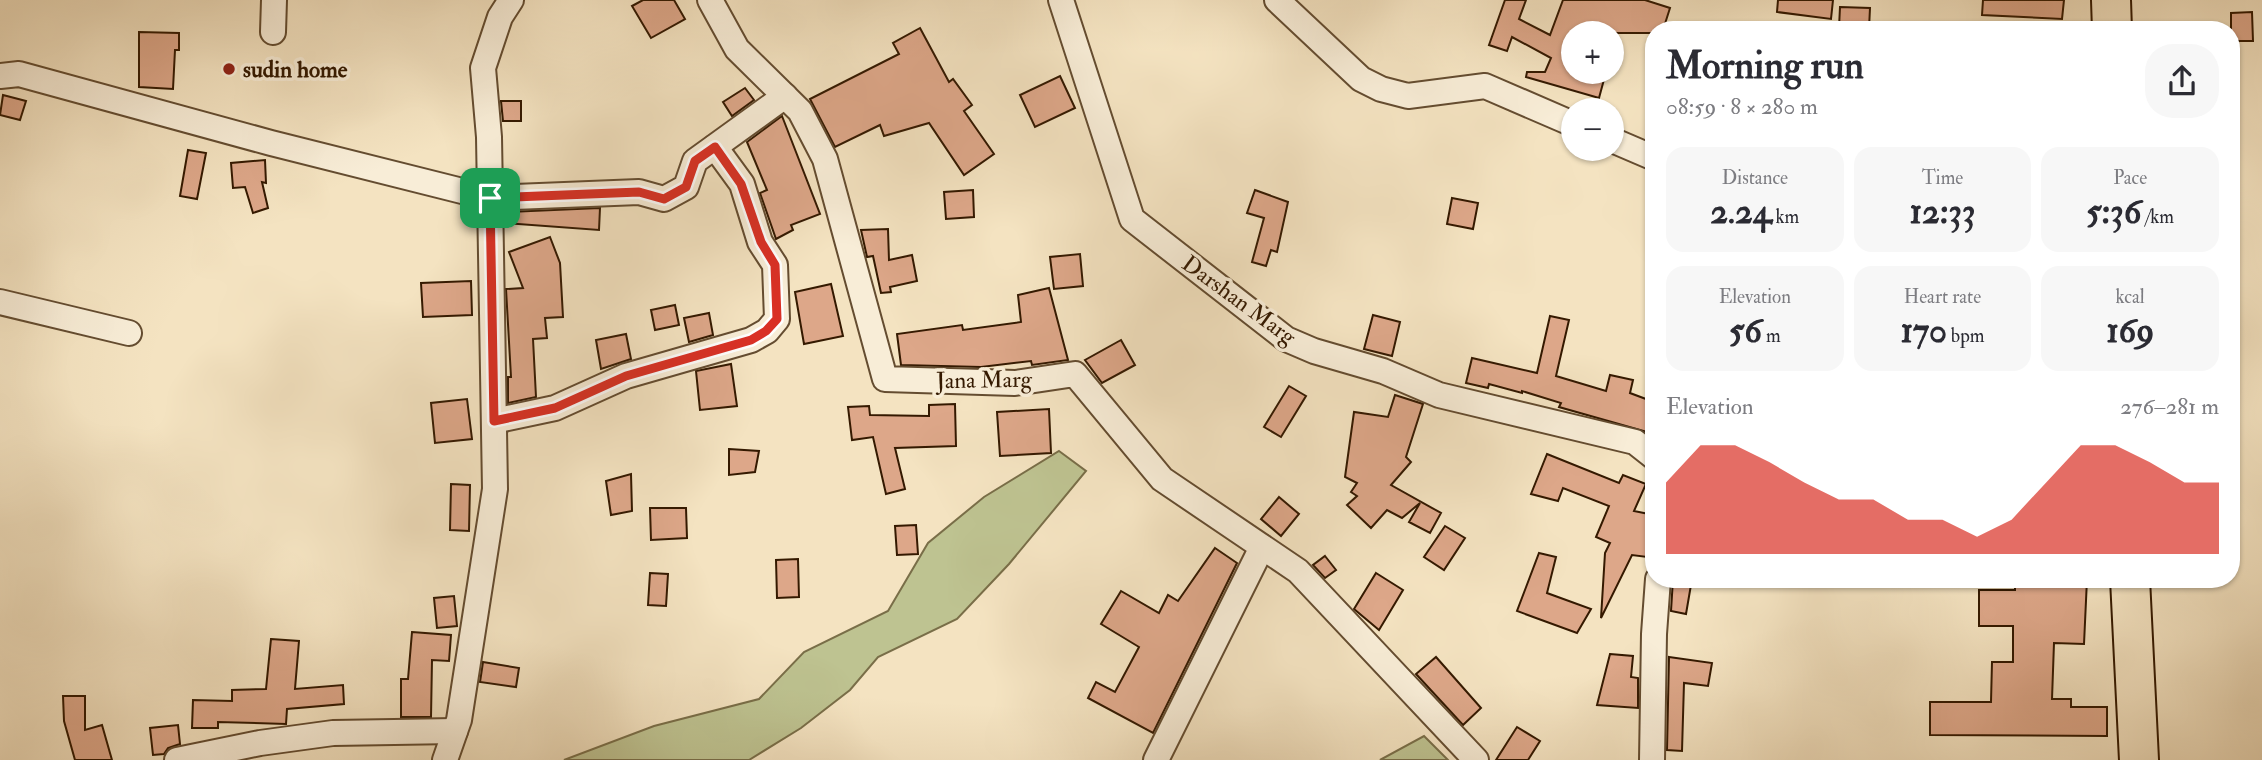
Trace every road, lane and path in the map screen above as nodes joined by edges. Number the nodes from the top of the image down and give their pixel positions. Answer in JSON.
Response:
{"nodes":[{"id":1,"x":274,"y":0,"type":"edge"},
{"id":2,"x":511,"y":0,"type":"edge"},
{"id":3,"x":710,"y":0,"type":"edge"},
{"id":4,"x":1061,"y":0,"type":"edge"},
{"id":5,"x":1277,"y":0,"type":"edge"},
{"id":6,"x":2111,"y":0,"type":"edge"},
{"id":7,"x":2112,"y":21,"type":"edge"},
{"id":8,"x":273,"y":32,"type":"dead end"},
{"id":9,"x":0,"y":76,"type":"edge"},
{"id":10,"x":785,"y":96,"type":"junction"},
{"id":11,"x":1561,"y":119,"type":"edge"},
{"id":12,"x":1624,"y":145,"type":"edge"},
{"id":13,"x":715,"y":147,"type":"junction"},
{"id":14,"x":1645,"y":154,"type":"edge"},
{"id":15,"x":490,"y":198,"type":"junction"},
{"id":16,"x":0,"y":302,"type":"edge"},
{"id":17,"x":129,"y":333,"type":"dead end"},
{"id":18,"x":494,"y":421,"type":"junction"},
{"id":19,"x":1645,"y":450,"type":"edge"},
{"id":20,"x":1262,"y":547,"type":"junction"},
{"id":21,"x":1658,"y":588,"type":"edge"},
{"id":22,"x":2130,"y":588,"type":"edge"},
{"id":23,"x":455,"y":731,"type":"junction"},
{"id":24,"x":177,"y":760,"type":"edge"},
{"id":25,"x":445,"y":760,"type":"edge"},
{"id":26,"x":1156,"y":760,"type":"edge"},
{"id":27,"x":1476,"y":760,"type":"edge"},
{"id":28,"x":1652,"y":760,"type":"edge"},
{"id":29,"x":2139,"y":760,"type":"edge"}],
"edges":[{"from":1,"to":8,"type":"street"},
{"from":2,"to":15,"type":"street"},
{"from":3,"to":10,"type":"street","name":"Jana Marg"},
{"from":4,"to":19,"type":"street","name":"Darshan Marg"},
{"from":5,"to":11,"type":"street"},
{"from":6,"to":7,"type":"highway"},
{"from":9,"to":15,"type":"street"},
{"from":10,"to":13,"type":"street"},
{"from":10,"to":20,"type":"street","name":"Jana Marg"},
{"from":12,"to":14,"type":"street"},
{"from":13,"to":15,"type":"street"},
{"from":13,"to":18,"type":"street"},
{"from":15,"to":18,"type":"street"},
{"from":16,"to":17,"type":"street"},
{"from":18,"to":23,"type":"street"},
{"from":20,"to":26,"type":"street"},
{"from":20,"to":27,"type":"street","name":"Jana Marg"},
{"from":21,"to":28,"type":"street"},
{"from":22,"to":29,"type":"highway"},
{"from":23,"to":24,"type":"street"},
{"from":23,"to":25,"type":"street"}]}
